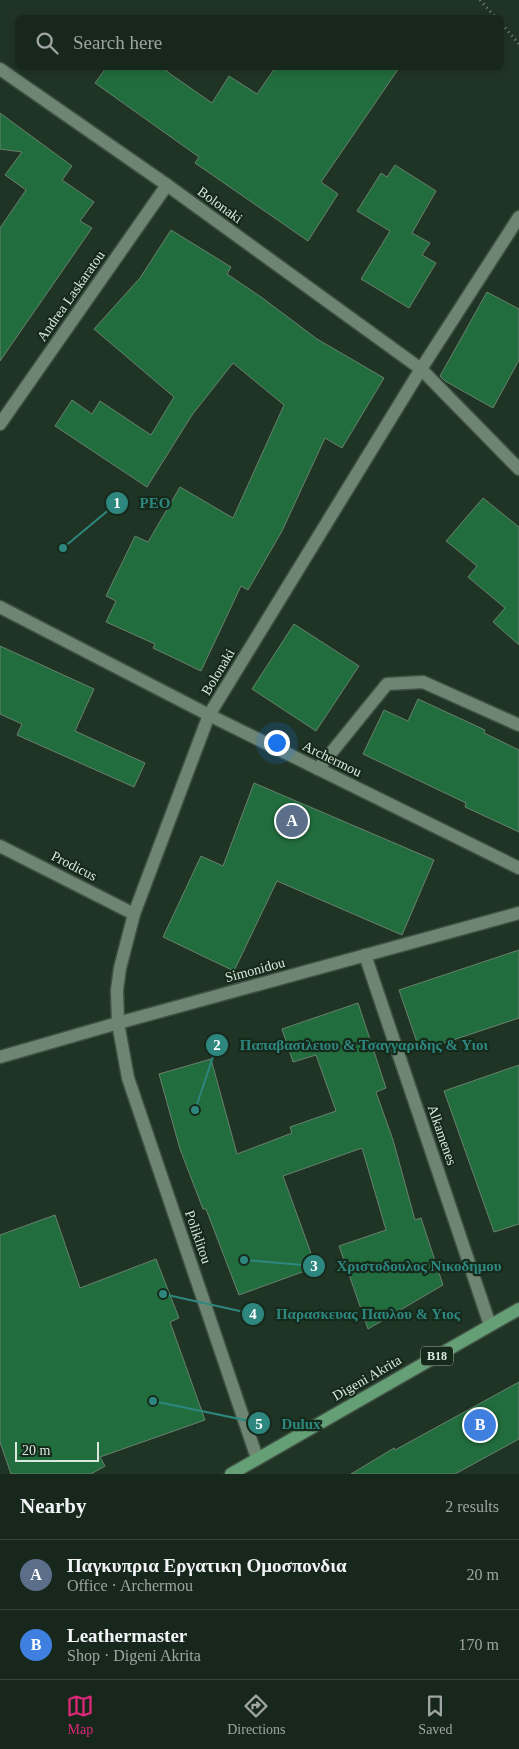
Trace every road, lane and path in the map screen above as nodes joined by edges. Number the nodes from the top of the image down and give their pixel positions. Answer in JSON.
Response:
{"nodes":[{"id":1,"x":480,"y":0,"type":"edge"},
{"id":2,"x":493,"y":15,"type":"edge"},
{"id":3,"x":504,"y":26,"type":"edge"},
{"id":4,"x":519,"y":44,"type":"edge"},
{"id":5,"x":0,"y":69,"type":"edge"},
{"id":6,"x":167,"y":185,"type":"junction"},
{"id":7,"x":519,"y":217,"type":"edge"},
{"id":8,"x":421,"y":369,"type":"junction"},
{"id":9,"x":0,"y":424,"type":"edge"},
{"id":10,"x":519,"y":469,"type":"edge"},
{"id":11,"x":0,"y":607,"type":"edge"},
{"id":12,"x":209,"y":715,"type":"junction"},
{"id":13,"x":519,"y":724,"type":"edge"},
{"id":14,"x":318,"y":769,"type":"junction"},
{"id":15,"x":0,"y":846,"type":"edge"},
{"id":16,"x":519,"y":868,"type":"edge"},
{"id":17,"x":134,"y":914,"type":"junction"},
{"id":18,"x":519,"y":914,"type":"edge"},
{"id":19,"x":365,"y":955,"type":"junction"},
{"id":20,"x":118,"y":1023,"type":"junction"},
{"id":21,"x":0,"y":1057,"type":"edge"},
{"id":22,"x":519,"y":1309,"type":"edge"},
{"id":23,"x":490,"y":1325,"type":"junction"},
{"id":24,"x":257,"y":1458,"type":"junction"},
{"id":25,"x":231,"y":1474,"type":"edge"}],
"edges":[{"from":1,"to":2,"type":"path"},
{"from":3,"to":4,"type":"path"},
{"from":5,"to":6,"type":"street","name":"Bolonaki"},
{"from":6,"to":8,"type":"street","name":"Bolonaki"},
{"from":6,"to":9,"type":"street","name":"Andrea Laskaratou"},
{"from":7,"to":8,"type":"street","name":"Bolonaki"},
{"from":8,"to":10,"type":"street","name":"Bolonaki"},
{"from":8,"to":12,"type":"street","name":"Bolonaki"},
{"from":11,"to":12,"type":"street","name":"Archermou"},
{"from":12,"to":14,"type":"street","name":"Archermou"},
{"from":12,"to":17,"type":"street","name":"Bolonaki"},
{"from":13,"to":14,"type":"street"},
{"from":14,"to":16,"type":"street","name":"Archermou"},
{"from":15,"to":17,"type":"street","name":"Prodicus"},
{"from":17,"to":20,"type":"street","name":"Bolonaki"},
{"from":18,"to":19,"type":"street","name":"Simonidou"},
{"from":19,"to":20,"type":"street","name":"Simonidou"},
{"from":19,"to":23,"type":"street","name":"Alkamenes"},
{"from":20,"to":21,"type":"street","name":"Simonidou"},
{"from":20,"to":24,"type":"street","name":"Poliklitou"},
{"from":22,"to":23,"type":"main road","name":"Digeni Akrita","number":"B18"},
{"from":23,"to":24,"type":"main road","name":"Digeni Akrita","number":"B18"},
{"from":24,"to":25,"type":"main road","name":"Digeni Akrita","number":"B18"}]}
